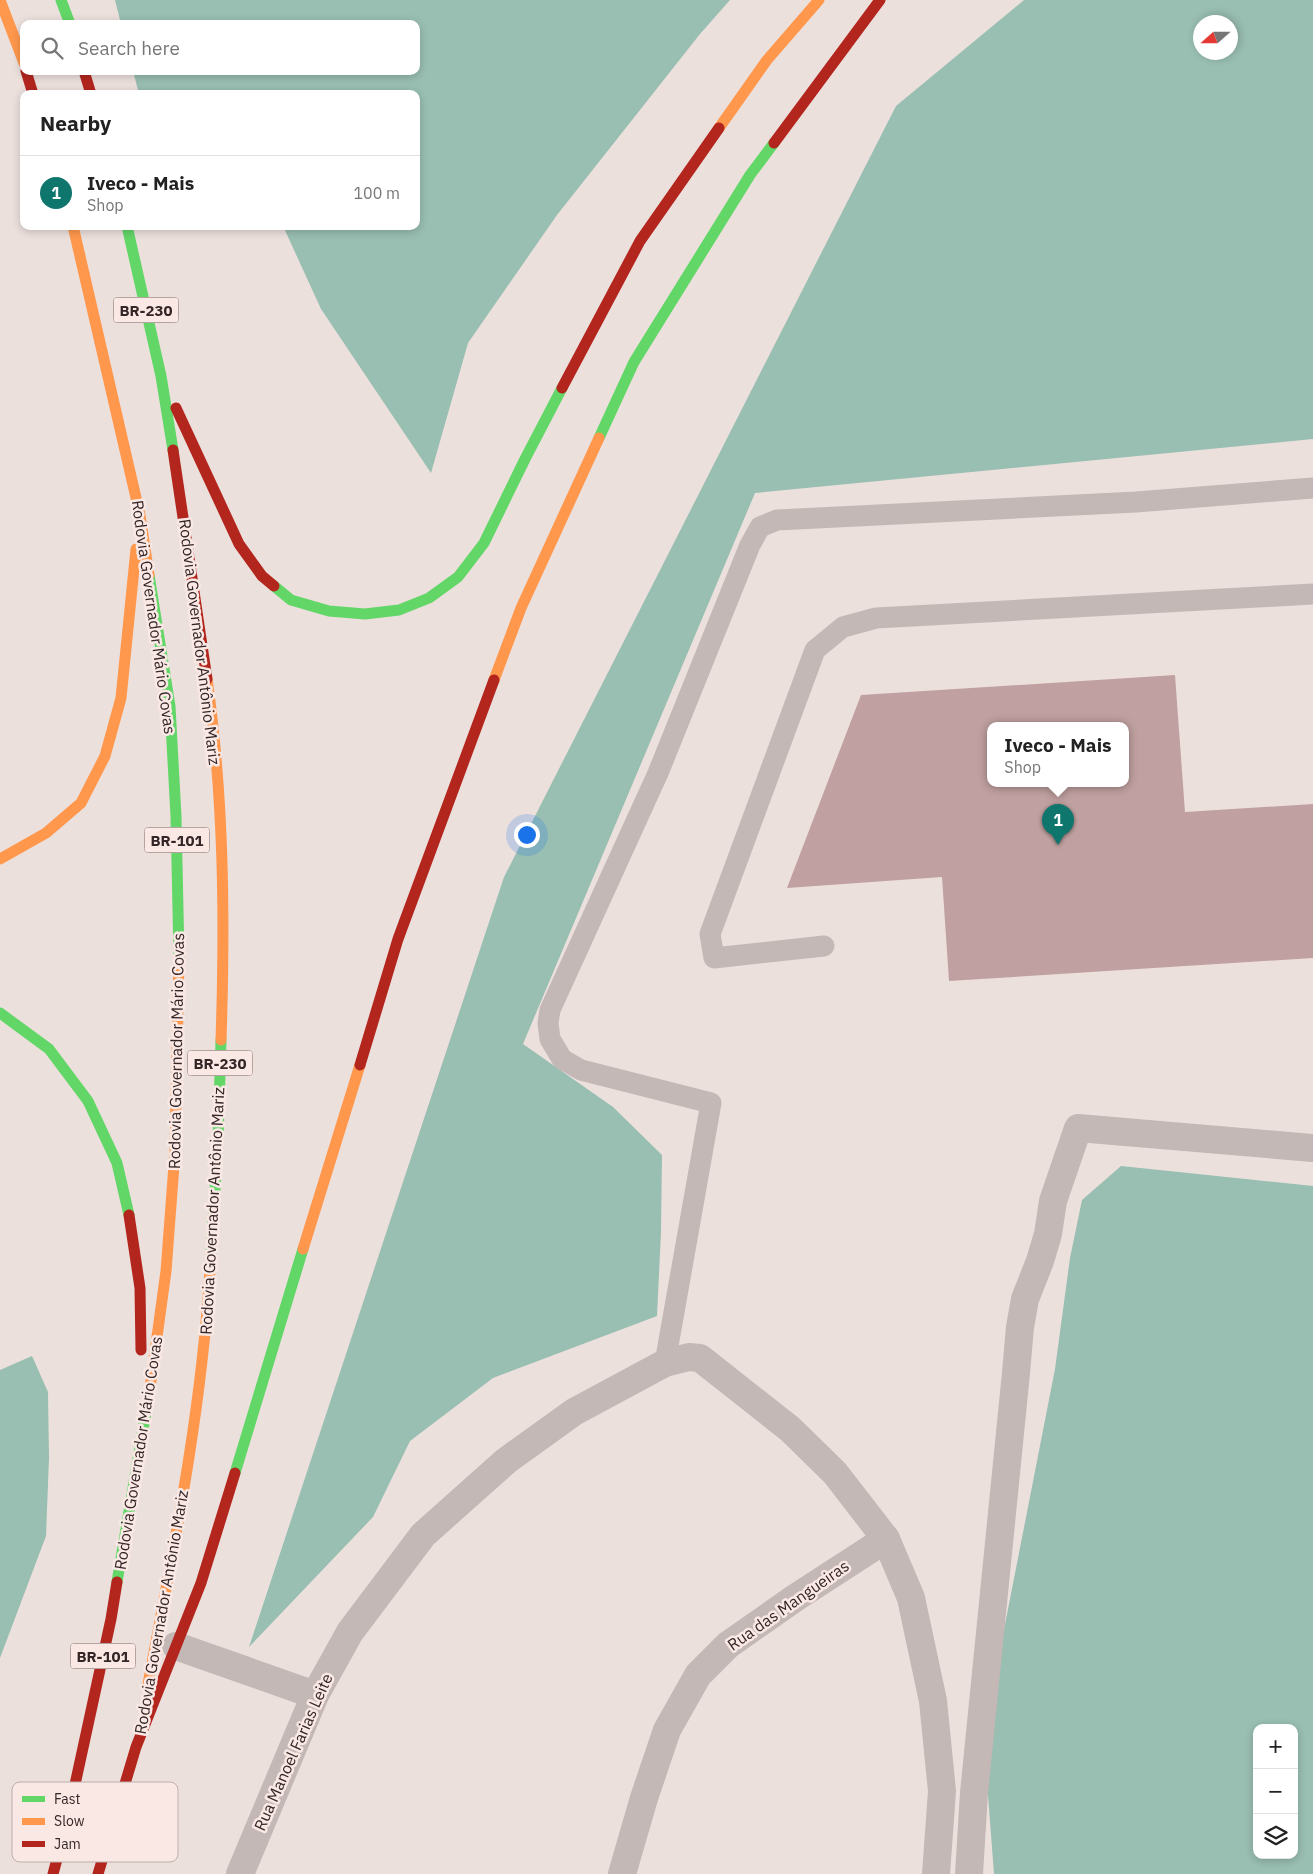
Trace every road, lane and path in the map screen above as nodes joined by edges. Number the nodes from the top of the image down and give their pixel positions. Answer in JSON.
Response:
{"nodes":[{"id":1,"x":0,"y":0,"type":"edge"},
{"id":2,"x":61,"y":0,"type":"edge"},
{"id":3,"x":819,"y":0,"type":"edge"},
{"id":4,"x":880,"y":0,"type":"edge"},
{"id":5,"x":68,"y":20,"type":"edge"},
{"id":6,"x":20,"y":52,"type":"edge"},
{"id":7,"x":27,"y":75,"type":"edge"},
{"id":8,"x":85,"y":75,"type":"edge"},
{"id":9,"x":32,"y":90,"type":"edge"},
{"id":10,"x":90,"y":90,"type":"edge"},
{"id":11,"x":73,"y":230,"type":"edge"},
{"id":12,"x":128,"y":230,"type":"edge"},
{"id":13,"x":161,"y":376,"type":"junction"},
{"id":14,"x":1313,"y":488,"type":"edge"},
{"id":15,"x":140,"y":515,"type":"junction"},
{"id":16,"x":1313,"y":594,"type":"edge"},
{"id":17,"x":0,"y":859,"type":"edge"},
{"id":18,"x":824,"y":946,"type":"dead end"},
{"id":19,"x":0,"y":1013,"type":"edge"},
{"id":20,"x":1313,"y":1148,"type":"edge"},
{"id":21,"x":665,"y":1363,"type":"junction"},
{"id":22,"x":143,"y":1435,"type":"junction"},
{"id":23,"x":886,"y":1539,"type":"junction"},
{"id":24,"x":176,"y":1646,"type":"junction"},
{"id":25,"x":315,"y":1696,"type":"junction"},
{"id":26,"x":136,"y":1747,"type":"junction"},
{"id":27,"x":76,"y":1782,"type":"edge"},
{"id":28,"x":126,"y":1782,"type":"edge"},
{"id":29,"x":102,"y":1862,"type":"edge"},
{"id":30,"x":98,"y":1874,"type":"edge"},
{"id":31,"x":240,"y":1874,"type":"edge"},
{"id":32,"x":622,"y":1874,"type":"edge"},
{"id":33,"x":936,"y":1874,"type":"edge"},
{"id":34,"x":969,"y":1874,"type":"edge"}],
"edges":[{"from":1,"to":6,"type":"highway"},
{"from":2,"to":5,"type":"highway"},
{"from":3,"to":13,"type":"highway"},
{"from":4,"to":24,"type":"highway"},
{"from":7,"to":9,"type":"highway"},
{"from":8,"to":10,"type":"highway"},
{"from":11,"to":15,"type":"highway","name":"Rodovia Governador Mário Covas","number":"BR-101"},
{"from":12,"to":13,"type":"highway","name":"Rodovia Governador Antônio Mariz","number":"BR-230"},
{"from":13,"to":26,"type":"highway","name":"Rodovia Governador Antônio Mariz","number":"BR-230"},
{"from":14,"to":21,"type":"lane"},
{"from":15,"to":17,"type":"highway"},
{"from":15,"to":22,"type":"highway","name":"Rodovia Governador Mário Covas","number":"BR-101"},
{"from":16,"to":18,"type":"lane"},
{"from":19,"to":22,"type":"highway"},
{"from":20,"to":34,"type":"street"},
{"from":21,"to":23,"type":"street","name":"Rua Manoel Farias Leite"},
{"from":21,"to":25,"type":"street","name":"Rua Manoel Farias Leite"},
{"from":22,"to":27,"type":"highway","name":"Rodovia Governador Mário Covas","number":"BR-101"},
{"from":23,"to":32,"type":"street","name":"Rua das Mangueiras"},
{"from":23,"to":33,"type":"street","name":"Rua Manoel Farias Leite"},
{"from":24,"to":25,"type":"street"},
{"from":24,"to":26,"type":"highway"},
{"from":25,"to":31,"type":"street","name":"Rua Manoel Farias Leite"},
{"from":26,"to":28,"type":"highway"},
{"from":29,"to":30,"type":"highway"}]}
